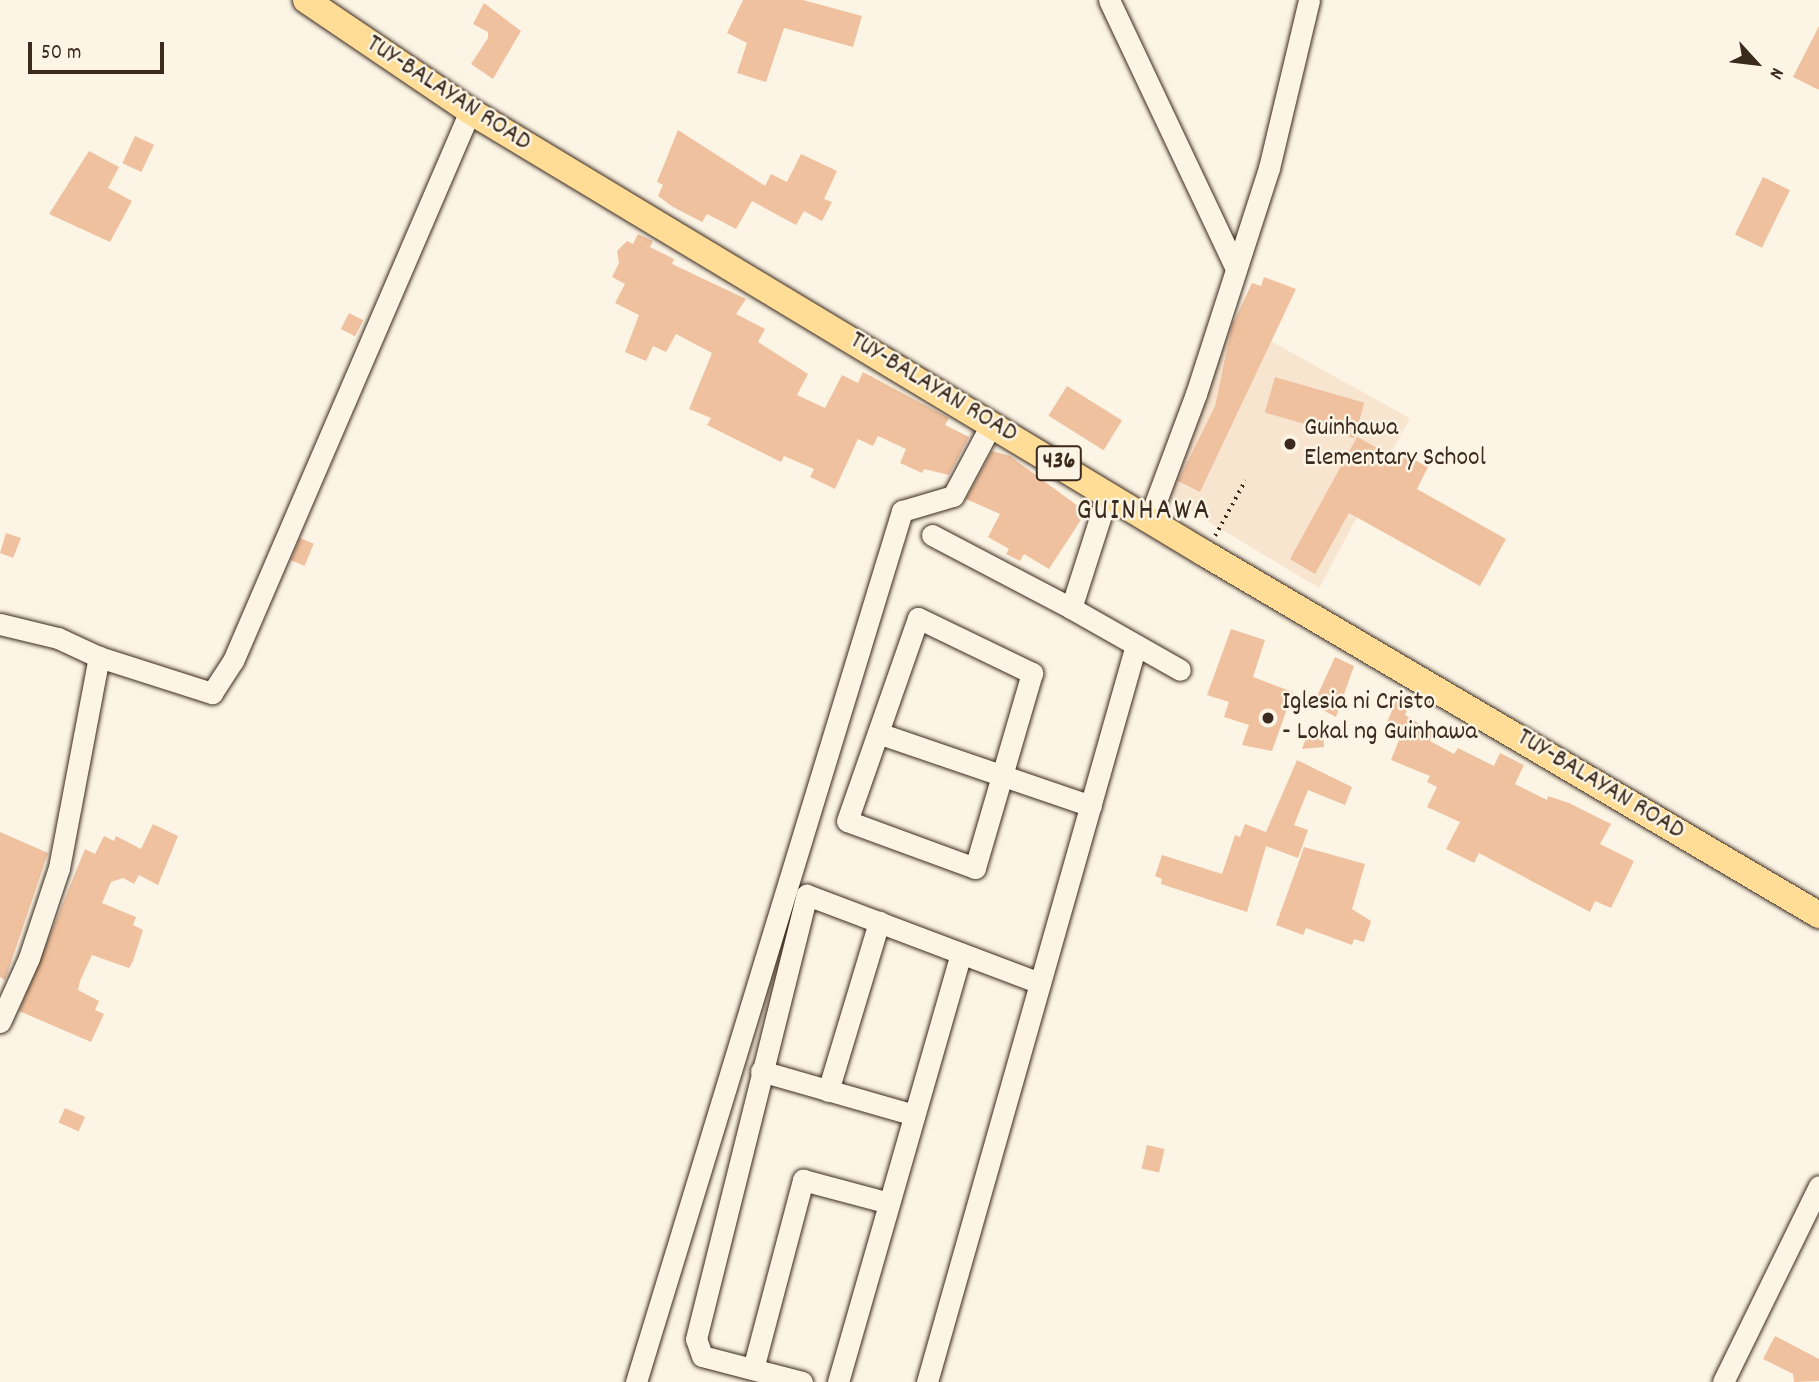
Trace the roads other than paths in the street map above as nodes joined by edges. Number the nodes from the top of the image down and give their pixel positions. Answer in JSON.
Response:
{"nodes":[{"id":1,"x":1110,"y":0,"type":"edge"},
{"id":2,"x":1309,"y":0,"type":"edge"},
{"id":3,"x":321,"y":5,"type":"edge"},
{"id":4,"x":470,"y":111,"type":"junction"},
{"id":5,"x":1237,"y":268,"type":"junction"},
{"id":6,"x":992,"y":423,"type":"junction"},
{"id":7,"x":1108,"y":493,"type":"junction"},
{"id":8,"x":1150,"y":517,"type":"junction"},
{"id":9,"x":932,"y":535,"type":"dead end"},
{"id":10,"x":1071,"y":608,"type":"junction"},
{"id":11,"x":0,"y":624,"type":"edge"},
{"id":12,"x":1136,"y":645,"type":"junction"},
{"id":13,"x":99,"y":657,"type":"junction"},
{"id":14,"x":1180,"y":670,"type":"dead end"},
{"id":15,"x":878,"y":733,"type":"junction"},
{"id":16,"x":1002,"y":776,"type":"junction"},
{"id":17,"x":1091,"y":806,"type":"junction"},
{"id":18,"x":1819,"y":915,"type":"edge"},
{"id":19,"x":879,"y":922,"type":"junction"},
{"id":20,"x":961,"y":953,"type":"junction"},
{"id":21,"x":1040,"y":983,"type":"junction"},
{"id":22,"x":0,"y":1023,"type":"edge"},
{"id":23,"x":761,"y":1071,"type":"junction"},
{"id":24,"x":828,"y":1090,"type":"junction"},
{"id":25,"x":914,"y":1115,"type":"junction"},
{"id":26,"x":1819,"y":1186,"type":"edge"},
{"id":27,"x":889,"y":1203,"type":"junction"},
{"id":28,"x":753,"y":1369,"type":"junction"},
{"id":29,"x":636,"y":1382,"type":"edge"},
{"id":30,"x":802,"y":1382,"type":"edge"},
{"id":31,"x":838,"y":1382,"type":"edge"},
{"id":32,"x":927,"y":1382,"type":"edge"},
{"id":33,"x":1723,"y":1382,"type":"edge"}],
"edges":[{"from":1,"to":5,"type":"street"},
{"from":2,"to":5,"type":"street"},
{"from":3,"to":4,"type":"main road","name":"TUY-BALAYAN ROAD","number":"436"},
{"from":4,"to":6,"type":"main road","name":"TUY-BALAYAN ROAD","number":"436"},
{"from":4,"to":13,"type":"street"},
{"from":5,"to":8,"type":"street"},
{"from":6,"to":7,"type":"main road","name":"TUY-BALAYAN ROAD","number":"436"},
{"from":6,"to":29,"type":"street"},
{"from":7,"to":8,"type":"main road","name":"TUY-BALAYAN ROAD","number":"436"},
{"from":7,"to":10,"type":"street"},
{"from":8,"to":18,"type":"main road","name":"TUY-BALAYAN ROAD","number":"436"},
{"from":9,"to":10,"type":"street"},
{"from":10,"to":12,"type":"street"},
{"from":11,"to":13,"type":"street"},
{"from":12,"to":14,"type":"street"},
{"from":12,"to":17,"type":"street"},
{"from":13,"to":22,"type":"street"},
{"from":15,"to":16,"type":"street"},
{"from":15,"to":16,"type":"street"},
{"from":15,"to":16,"type":"street"},
{"from":16,"to":17,"type":"street"},
{"from":17,"to":21,"type":"street"},
{"from":19,"to":20,"type":"street"},
{"from":19,"to":23,"type":"street"},
{"from":19,"to":24,"type":"street"},
{"from":20,"to":21,"type":"street"},
{"from":20,"to":25,"type":"street"},
{"from":21,"to":32,"type":"street"},
{"from":23,"to":24,"type":"street"},
{"from":23,"to":28,"type":"street"},
{"from":24,"to":25,"type":"street"},
{"from":25,"to":27,"type":"street"},
{"from":26,"to":33,"type":"street"},
{"from":27,"to":28,"type":"street"},
{"from":27,"to":31,"type":"street"},
{"from":28,"to":30,"type":"street"}]}
